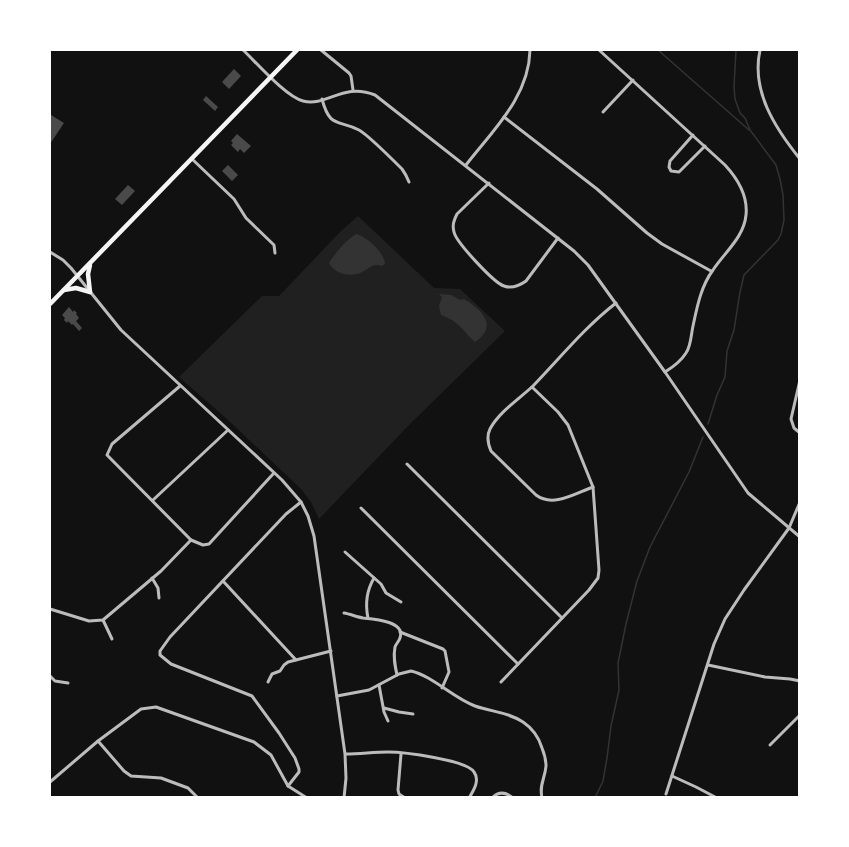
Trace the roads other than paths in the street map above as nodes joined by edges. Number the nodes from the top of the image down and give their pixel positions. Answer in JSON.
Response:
{"nodes":[{"id":1,"x":243,"y":50,"type":"edge"},
{"id":2,"x":297,"y":50,"type":"edge"},
{"id":3,"x":321,"y":50,"type":"edge"},
{"id":4,"x":530,"y":50,"type":"edge"},
{"id":5,"x":599,"y":50,"type":"edge"},
{"id":6,"x":760,"y":50,"type":"edge"},
{"id":7,"x":271,"y":77,"type":"junction"},
{"id":8,"x":633,"y":80,"type":"junction"},
{"id":9,"x":353,"y":90,"type":"junction"},
{"id":10,"x":322,"y":99,"type":"junction"},
{"id":11,"x":603,"y":112,"type":"dead end"},
{"id":12,"x":504,"y":117,"type":"junction"},
{"id":13,"x":693,"y":135,"type":"junction"},
{"id":14,"x":705,"y":146,"type":"junction"},
{"id":15,"x":192,"y":159,"type":"junction"},
{"id":16,"x":800,"y":159,"type":"edge"},
{"id":17,"x":466,"y":165,"type":"junction"},
{"id":18,"x":409,"y":182,"type":"dead end"},
{"id":19,"x":489,"y":183,"type":"junction"},
{"id":20,"x":558,"y":238,"type":"junction"},
{"id":21,"x":50,"y":252,"type":"edge"},
{"id":22,"x":275,"y":253,"type":"dead end"},
{"id":23,"x":90,"y":264,"type":"junction"},
{"id":24,"x":711,"y":272,"type":"junction"},
{"id":25,"x":78,"y":276,"type":"junction"},
{"id":26,"x":64,"y":290,"type":"junction"},
{"id":27,"x":90,"y":292,"type":"junction"},
{"id":28,"x":616,"y":303,"type":"junction"},
{"id":29,"x":50,"y":304,"type":"edge"},
{"id":30,"x":665,"y":372,"type":"junction"},
{"id":31,"x":800,"y":380,"type":"edge"},
{"id":32,"x":180,"y":386,"type":"junction"},
{"id":33,"x":532,"y":387,"type":"junction"},
{"id":34,"x":228,"y":430,"type":"junction"},
{"id":35,"x":800,"y":433,"type":"edge"},
{"id":36,"x":407,"y":464,"type":"dead end"},
{"id":37,"x":274,"y":473,"type":"junction"},
{"id":38,"x":593,"y":487,"type":"junction"},
{"id":39,"x":153,"y":500,"type":"junction"},
{"id":40,"x":301,"y":502,"type":"junction"},
{"id":41,"x":800,"y":502,"type":"edge"},
{"id":42,"x":361,"y":508,"type":"dead end"},
{"id":43,"x":789,"y":528,"type":"junction"},
{"id":44,"x":800,"y":537,"type":"edge"},
{"id":45,"x":191,"y":540,"type":"junction"},
{"id":46,"x":345,"y":552,"type":"dead end"},
{"id":47,"x":152,"y":578,"type":"junction"},
{"id":48,"x":374,"y":578,"type":"junction"},
{"id":49,"x":223,"y":581,"type":"junction"},
{"id":50,"x":159,"y":598,"type":"dead end"},
{"id":51,"x":401,"y":602,"type":"dead end"},
{"id":52,"x":50,"y":609,"type":"edge"},
{"id":53,"x":344,"y":613,"type":"dead end"},
{"id":54,"x":368,"y":618,"type":"junction"},
{"id":55,"x":562,"y":618,"type":"junction"},
{"id":56,"x":103,"y":620,"type":"junction"},
{"id":57,"x":400,"y":632,"type":"junction"},
{"id":58,"x":112,"y":639,"type":"dead end"},
{"id":59,"x":331,"y":651,"type":"junction"},
{"id":60,"x":296,"y":660,"type":"junction"},
{"id":61,"x":519,"y":664,"type":"junction"},
{"id":62,"x":708,"y":665,"type":"junction"},
{"id":63,"x":397,"y":675,"type":"junction"},
{"id":64,"x":50,"y":676,"type":"edge"},
{"id":65,"x":800,"y":681,"type":"edge"},
{"id":66,"x":268,"y":682,"type":"dead end"},
{"id":67,"x":501,"y":682,"type":"dead end"},
{"id":68,"x":68,"y":683,"type":"dead end"},
{"id":69,"x":379,"y":685,"type":"junction"},
{"id":70,"x":442,"y":688,"type":"junction"},
{"id":71,"x":337,"y":696,"type":"junction"},
{"id":72,"x":384,"y":708,"type":"junction"},
{"id":73,"x":413,"y":714,"type":"dead end"},
{"id":74,"x":800,"y":715,"type":"edge"},
{"id":75,"x":388,"y":721,"type":"dead end"},
{"id":76,"x":98,"y":741,"type":"junction"},
{"id":77,"x":770,"y":746,"type":"dead end"},
{"id":78,"x":345,"y":754,"type":"junction"},
{"id":79,"x":401,"y":754,"type":"junction"},
{"id":80,"x":672,"y":777,"type":"junction"},
{"id":81,"x":50,"y":782,"type":"edge"},
{"id":82,"x":288,"y":786,"type":"junction"},
{"id":83,"x":666,"y":794,"type":"dead end"},
{"id":84,"x":198,"y":798,"type":"edge"},
{"id":85,"x":280,"y":798,"type":"edge"},
{"id":86,"x":286,"y":798,"type":"edge"},
{"id":87,"x":307,"y":798,"type":"edge"},
{"id":88,"x":344,"y":798,"type":"edge"},
{"id":89,"x":405,"y":798,"type":"edge"},
{"id":90,"x":469,"y":798,"type":"edge"},
{"id":91,"x":492,"y":798,"type":"edge"},
{"id":92,"x":513,"y":798,"type":"edge"},
{"id":93,"x":542,"y":798,"type":"edge"},
{"id":94,"x":717,"y":798,"type":"edge"}],
"edges":[{"from":1,"to":7,"type":"street"},
{"from":2,"to":7,"type":"highway"},
{"from":3,"to":9,"type":"street"},
{"from":4,"to":12,"type":"street"},
{"from":5,"to":8,"type":"street"},
{"from":6,"to":16,"type":"street"},
{"from":7,"to":10,"type":"street"},
{"from":7,"to":15,"type":"highway"},
{"from":8,"to":11,"type":"street"},
{"from":8,"to":13,"type":"street"},
{"from":9,"to":10,"type":"street"},
{"from":9,"to":17,"type":"street"},
{"from":10,"to":18,"type":"street"},
{"from":12,"to":17,"type":"street"},
{"from":12,"to":24,"type":"street"},
{"from":13,"to":14,"type":"street"},
{"from":13,"to":14,"type":"street"},
{"from":14,"to":24,"type":"street"},
{"from":15,"to":22,"type":"street"},
{"from":15,"to":23,"type":"highway"},
{"from":17,"to":19,"type":"street"},
{"from":19,"to":20,"type":"street"},
{"from":19,"to":20,"type":"street"},
{"from":20,"to":28,"type":"street"},
{"from":21,"to":25,"type":"street"},
{"from":23,"to":25,"type":"highway"},
{"from":23,"to":27,"type":"highway"},
{"from":24,"to":30,"type":"street"},
{"from":25,"to":26,"type":"highway"},
{"from":25,"to":27,"type":"street"},
{"from":26,"to":27,"type":"highway"},
{"from":26,"to":29,"type":"highway"},
{"from":27,"to":32,"type":"street"},
{"from":28,"to":30,"type":"street"},
{"from":28,"to":33,"type":"street"},
{"from":30,"to":43,"type":"street"},
{"from":31,"to":35,"type":"street"},
{"from":32,"to":34,"type":"street"},
{"from":32,"to":39,"type":"street"},
{"from":33,"to":38,"type":"street"},
{"from":33,"to":38,"type":"street"},
{"from":34,"to":37,"type":"street"},
{"from":34,"to":39,"type":"street"},
{"from":36,"to":55,"type":"street"},
{"from":37,"to":40,"type":"street"},
{"from":37,"to":45,"type":"street"},
{"from":38,"to":55,"type":"street"},
{"from":39,"to":45,"type":"street"},
{"from":40,"to":49,"type":"street"},
{"from":40,"to":59,"type":"street"},
{"from":41,"to":43,"type":"street"},
{"from":42,"to":61,"type":"street"},
{"from":43,"to":44,"type":"street"},
{"from":43,"to":62,"type":"street"},
{"from":45,"to":47,"type":"street"},
{"from":46,"to":48,"type":"street"},
{"from":47,"to":50,"type":"street"},
{"from":47,"to":56,"type":"street"},
{"from":48,"to":51,"type":"street"},
{"from":48,"to":54,"type":"street"},
{"from":49,"to":60,"type":"street"},
{"from":49,"to":82,"type":"street"},
{"from":52,"to":56,"type":"street"},
{"from":53,"to":54,"type":"street"},
{"from":54,"to":57,"type":"street"},
{"from":55,"to":61,"type":"street"},
{"from":56,"to":58,"type":"street"},
{"from":57,"to":63,"type":"street"},
{"from":57,"to":70,"type":"street"},
{"from":59,"to":60,"type":"street"},
{"from":59,"to":71,"type":"street"},
{"from":60,"to":66,"type":"street"},
{"from":61,"to":67,"type":"street"},
{"from":62,"to":65,"type":"street"},
{"from":62,"to":80,"type":"street"},
{"from":63,"to":69,"type":"street"},
{"from":63,"to":70,"type":"street"},
{"from":64,"to":68,"type":"street"},
{"from":69,"to":71,"type":"street"},
{"from":69,"to":72,"type":"street"},
{"from":70,"to":93,"type":"street"},
{"from":71,"to":78,"type":"street"},
{"from":72,"to":73,"type":"street"},
{"from":72,"to":75,"type":"street"},
{"from":74,"to":77,"type":"street"},
{"from":76,"to":81,"type":"street"},
{"from":76,"to":82,"type":"street"},
{"from":76,"to":84,"type":"street"},
{"from":78,"to":79,"type":"street"},
{"from":78,"to":88,"type":"street"},
{"from":79,"to":89,"type":"street"},
{"from":79,"to":90,"type":"street"},
{"from":80,"to":83,"type":"street"},
{"from":80,"to":94,"type":"street"},
{"from":82,"to":87,"type":"street"},
{"from":85,"to":86,"type":"street"},
{"from":91,"to":92,"type":"street"}]}
